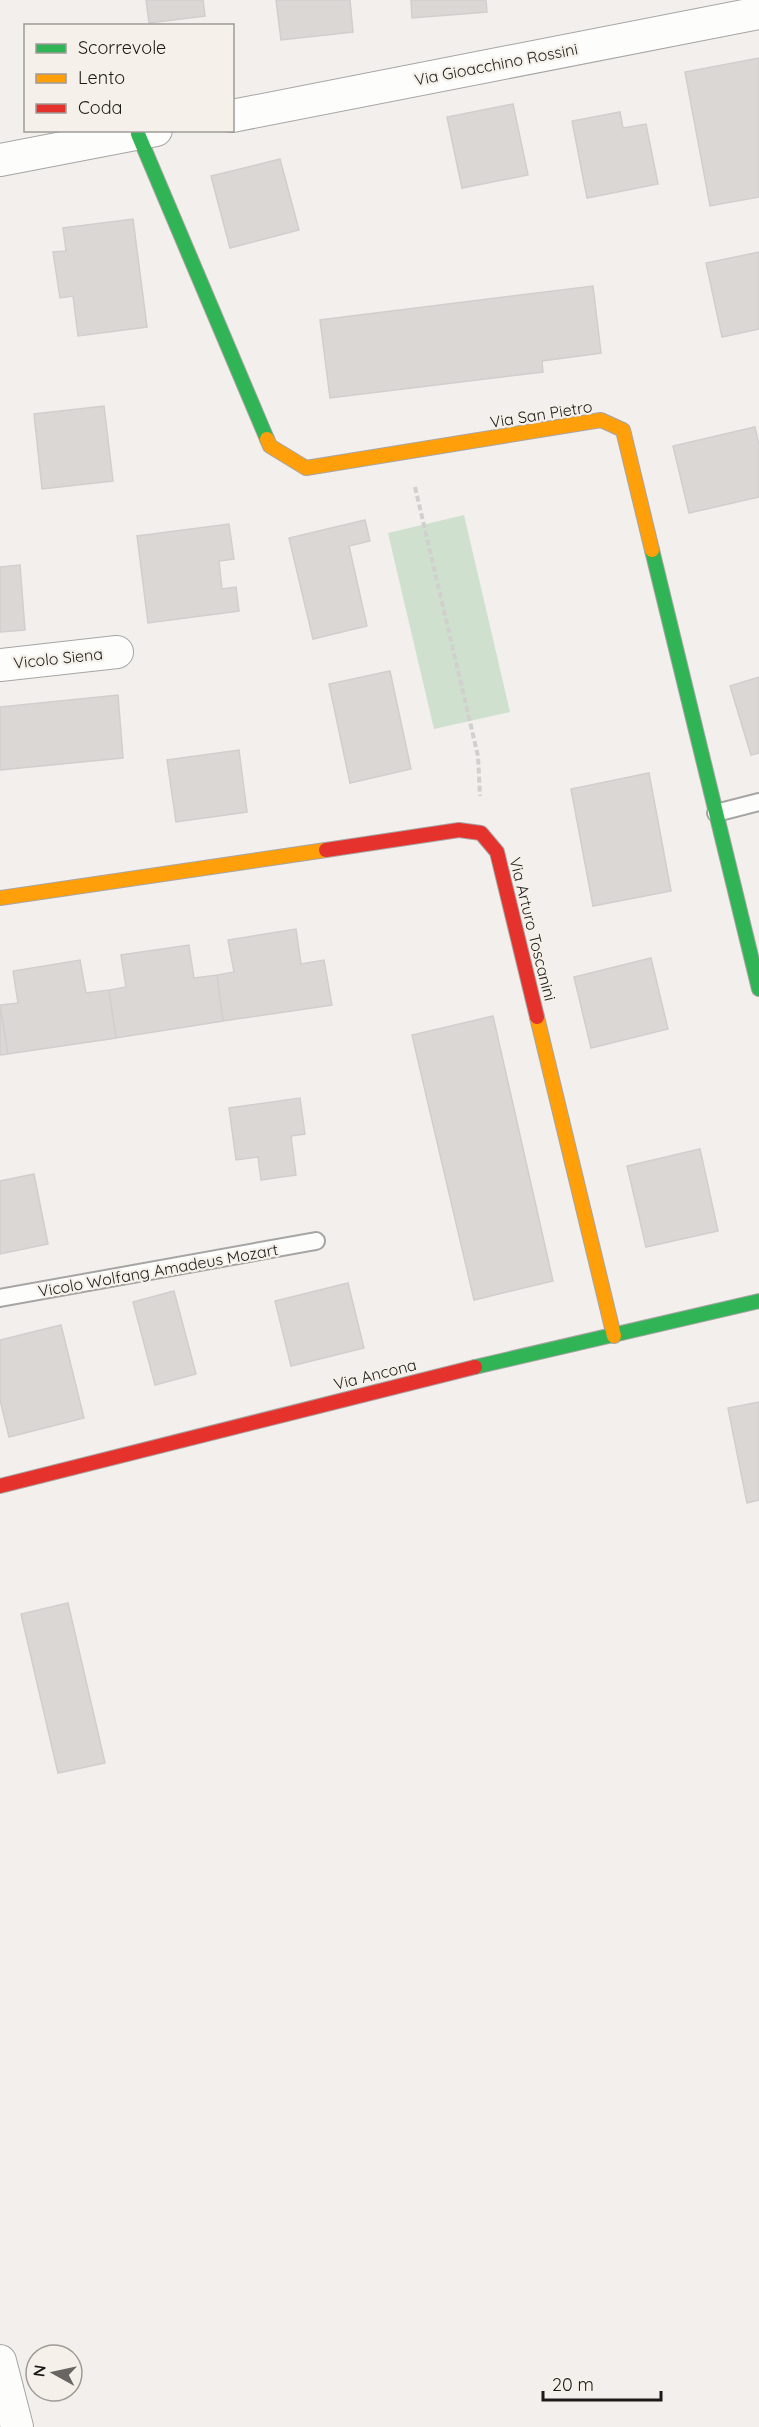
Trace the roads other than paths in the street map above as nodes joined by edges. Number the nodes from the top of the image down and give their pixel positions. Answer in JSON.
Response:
{"nodes":[{"id":1,"x":759,"y":13,"type":"edge"},
{"id":2,"x":234,"y":116,"type":"edge"},
{"id":3,"x":147,"y":132,"type":"edge"},
{"id":4,"x":0,"y":160,"type":"edge"},
{"id":5,"x":117,"y":652,"type":"dead end"},
{"id":6,"x":0,"y":665,"type":"edge"},
{"id":7,"x":759,"y":802,"type":"edge"},
{"id":8,"x":716,"y":813,"type":"junction"},
{"id":9,"x":0,"y":898,"type":"edge"},
{"id":10,"x":759,"y":989,"type":"edge"},
{"id":11,"x":316,"y":1241,"type":"dead end"},
{"id":12,"x":0,"y":1298,"type":"edge"},
{"id":13,"x":759,"y":1301,"type":"edge"},
{"id":14,"x":614,"y":1336,"type":"junction"},
{"id":15,"x":0,"y":1486,"type":"edge"},
{"id":16,"x":0,"y":2361,"type":"edge"},
{"id":17,"x":17,"y":2427,"type":"edge"}],
"edges":[{"from":1,"to":2,"type":"street","name":"Via Gioacchino Rossini"},
{"from":3,"to":4,"type":"street"},
{"from":3,"to":8,"type":"street","name":"Via San Pietro"},
{"from":5,"to":6,"type":"street","name":"Vicolo Siena"},
{"from":7,"to":8,"type":"lane"},
{"from":8,"to":10,"type":"street","name":"Via San Pietro"},
{"from":9,"to":14,"type":"street","name":"Via Arturo Toscanini"},
{"from":11,"to":12,"type":"lane","name":"Vicolo Wolfang Amadeus Mozart"},
{"from":13,"to":14,"type":"street","name":"Via Ancona"},
{"from":14,"to":15,"type":"street","name":"Via Ancona"},
{"from":16,"to":17,"type":"street"}]}
